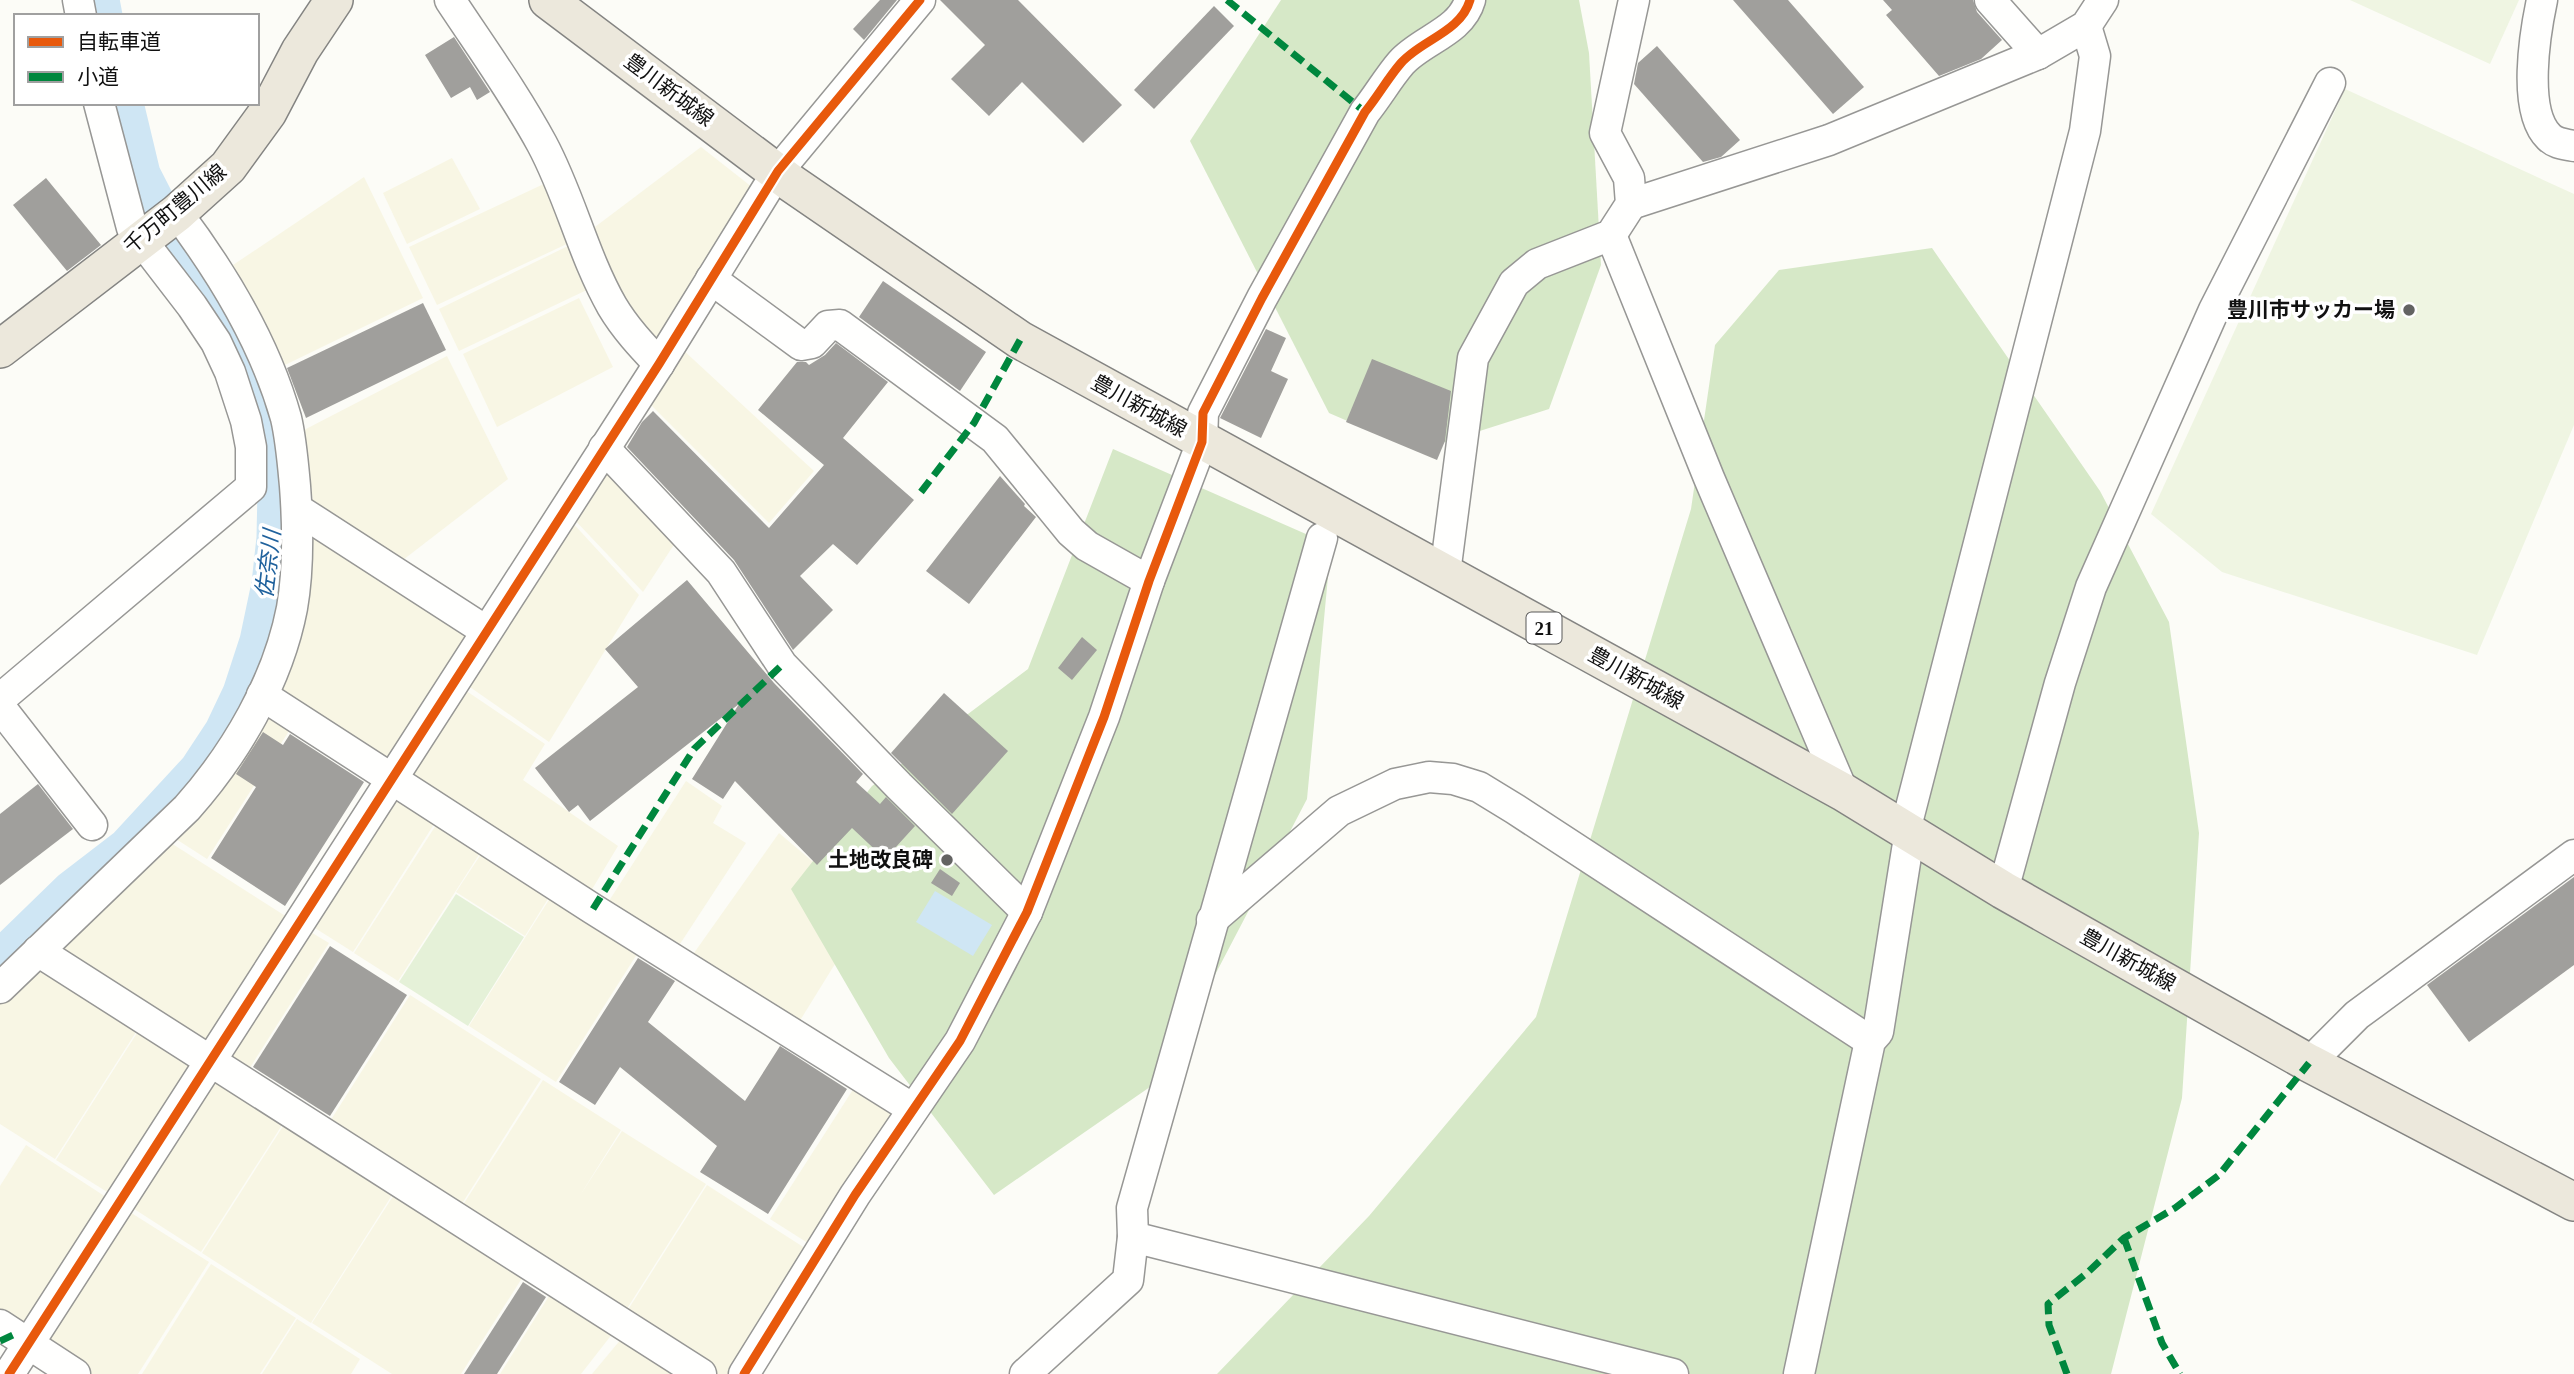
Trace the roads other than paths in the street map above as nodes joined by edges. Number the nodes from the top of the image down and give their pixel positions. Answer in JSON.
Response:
{"nodes":[{"id":1,"x":334,"y":0,"type":"edge"},
{"id":2,"x":450,"y":0,"type":"edge"},
{"id":3,"x":548,"y":0,"type":"edge"},
{"id":4,"x":920,"y":0,"type":"edge"},
{"id":5,"x":1470,"y":0,"type":"edge"},
{"id":6,"x":1634,"y":0,"type":"edge"},
{"id":7,"x":1990,"y":0,"type":"edge"},
{"id":8,"x":2103,"y":0,"type":"edge"},
{"id":9,"x":2542,"y":0,"type":"edge"},
{"id":10,"x":2086,"y":26,"type":"junction"},
{"id":11,"x":2038,"y":54,"type":"junction"},
{"id":12,"x":2330,"y":83,"type":"dead end"},
{"id":13,"x":100,"y":105,"type":"edge"},
{"id":14,"x":2574,"y":146,"type":"edge"},
{"id":15,"x":778,"y":171,"type":"junction"},
{"id":16,"x":1630,"y":204,"type":"junction"},
{"id":17,"x":177,"y":213,"type":"junction"},
{"id":18,"x":1611,"y":235,"type":"junction"},
{"id":19,"x":140,"y":241,"type":"junction"},
{"id":20,"x":711,"y":279,"type":"junction"},
{"id":21,"x":0,"y":349,"type":"edge"},
{"id":22,"x":659,"y":364,"type":"junction"},
{"id":23,"x":1202,"y":442,"type":"junction"},
{"id":24,"x":604,"y":448,"type":"junction"},
{"id":25,"x":297,"y":509,"type":"junction"},
{"id":26,"x":1322,"y":538,"type":"dead end"},
{"id":27,"x":1445,"y":573,"type":"junction"},
{"id":28,"x":1149,"y":581,"type":"junction"},
{"id":29,"x":486,"y":631,"type":"junction"},
{"id":30,"x":262,"y":695,"type":"junction"},
{"id":31,"x":0,"y":699,"type":"edge"},
{"id":32,"x":0,"y":707,"type":"edge"},
{"id":33,"x":391,"y":779,"type":"junction"},
{"id":34,"x":1843,"y":793,"type":"junction"},
{"id":35,"x":92,"y":825,"type":"dead end"},
{"id":36,"x":1910,"y":831,"type":"junction"},
{"id":37,"x":2574,"y":855,"type":"edge"},
{"id":38,"x":2003,"y":890,"type":"junction"},
{"id":39,"x":1027,"y":912,"type":"junction"},
{"id":40,"x":1212,"y":920,"type":"junction"},
{"id":41,"x":38,"y":951,"type":"junction"},
{"id":42,"x":0,"y":988,"type":"edge"},
{"id":43,"x":1870,"y":1041,"type":"junction"},
{"id":44,"x":210,"y":1061,"type":"junction"},
{"id":45,"x":2309,"y":1063,"type":"junction"},
{"id":46,"x":914,"y":1109,"type":"junction"},
{"id":47,"x":2574,"y":1202,"type":"edge"},
{"id":48,"x":1133,"y":1237,"type":"junction"},
{"id":49,"x":0,"y":1325,"type":"edge"},
{"id":50,"x":29,"y":1344,"type":"junction"},
{"id":51,"x":9,"y":1374,"type":"edge"},
{"id":52,"x":75,"y":1374,"type":"edge"},
{"id":53,"x":701,"y":1374,"type":"edge"},
{"id":54,"x":744,"y":1374,"type":"edge"},
{"id":55,"x":1026,"y":1374,"type":"edge"},
{"id":56,"x":1673,"y":1374,"type":"edge"},
{"id":57,"x":1799,"y":1374,"type":"edge"}],
"edges":[{"from":1,"to":17,"type":"main road","name":"千万町豊川線"},
{"from":2,"to":22,"type":"street"},
{"from":3,"to":15,"type":"main road","name":"豊川新城線","number":"21"},
{"from":4,"to":15,"type":"street"},
{"from":5,"to":23,"type":"street"},
{"from":6,"to":16,"type":"street"},
{"from":7,"to":11,"type":"street"},
{"from":8,"to":10,"type":"street"},
{"from":9,"to":14,"type":"street"},
{"from":10,"to":11,"type":"street"},
{"from":10,"to":36,"type":"street"},
{"from":11,"to":16,"type":"street"},
{"from":12,"to":38,"type":"street"},
{"from":13,"to":19,"type":"street"},
{"from":15,"to":20,"type":"street"},
{"from":15,"to":23,"type":"main road","name":"豊川新城線","number":"21"},
{"from":16,"to":18,"type":"street"},
{"from":17,"to":19,"type":"main road","name":"千万町豊川線"},
{"from":17,"to":25,"type":"street"},
{"from":18,"to":27,"type":"street"},
{"from":18,"to":34,"type":"street"},
{"from":19,"to":21,"type":"main road","name":"千万町豊川線"},
{"from":19,"to":31,"type":"street"},
{"from":20,"to":22,"type":"street"},
{"from":20,"to":28,"type":"street"},
{"from":22,"to":24,"type":"street"},
{"from":23,"to":27,"type":"main road","name":"豊川新城線","number":"21"},
{"from":23,"to":28,"type":"street"},
{"from":24,"to":29,"type":"street"},
{"from":24,"to":39,"type":"street"},
{"from":25,"to":29,"type":"street"},
{"from":25,"to":30,"type":"street"},
{"from":26,"to":40,"type":"street"},
{"from":27,"to":34,"type":"main road","name":"豊川新城線","number":"21"},
{"from":28,"to":39,"type":"street"},
{"from":29,"to":33,"type":"street"},
{"from":30,"to":33,"type":"street"},
{"from":30,"to":41,"type":"street"},
{"from":32,"to":35,"type":"street"},
{"from":33,"to":44,"type":"street"},
{"from":33,"to":46,"type":"street"},
{"from":34,"to":36,"type":"main road","name":"豊川新城線","number":"21"},
{"from":36,"to":38,"type":"main road","name":"豊川新城線","number":"21"},
{"from":36,"to":43,"type":"street"},
{"from":37,"to":45,"type":"street"},
{"from":38,"to":45,"type":"main road","name":"豊川新城線","number":"21"},
{"from":39,"to":46,"type":"street"},
{"from":40,"to":43,"type":"street"},
{"from":40,"to":48,"type":"street"},
{"from":41,"to":42,"type":"street"},
{"from":41,"to":44,"type":"street"},
{"from":43,"to":57,"type":"street"},
{"from":44,"to":50,"type":"street"},
{"from":44,"to":53,"type":"street"},
{"from":45,"to":47,"type":"main road","name":"豊川新城線","number":"21"},
{"from":46,"to":54,"type":"street"},
{"from":48,"to":55,"type":"street"},
{"from":48,"to":56,"type":"street"},
{"from":49,"to":50,"type":"street"},
{"from":50,"to":51,"type":"street"},
{"from":50,"to":52,"type":"street"}]}
